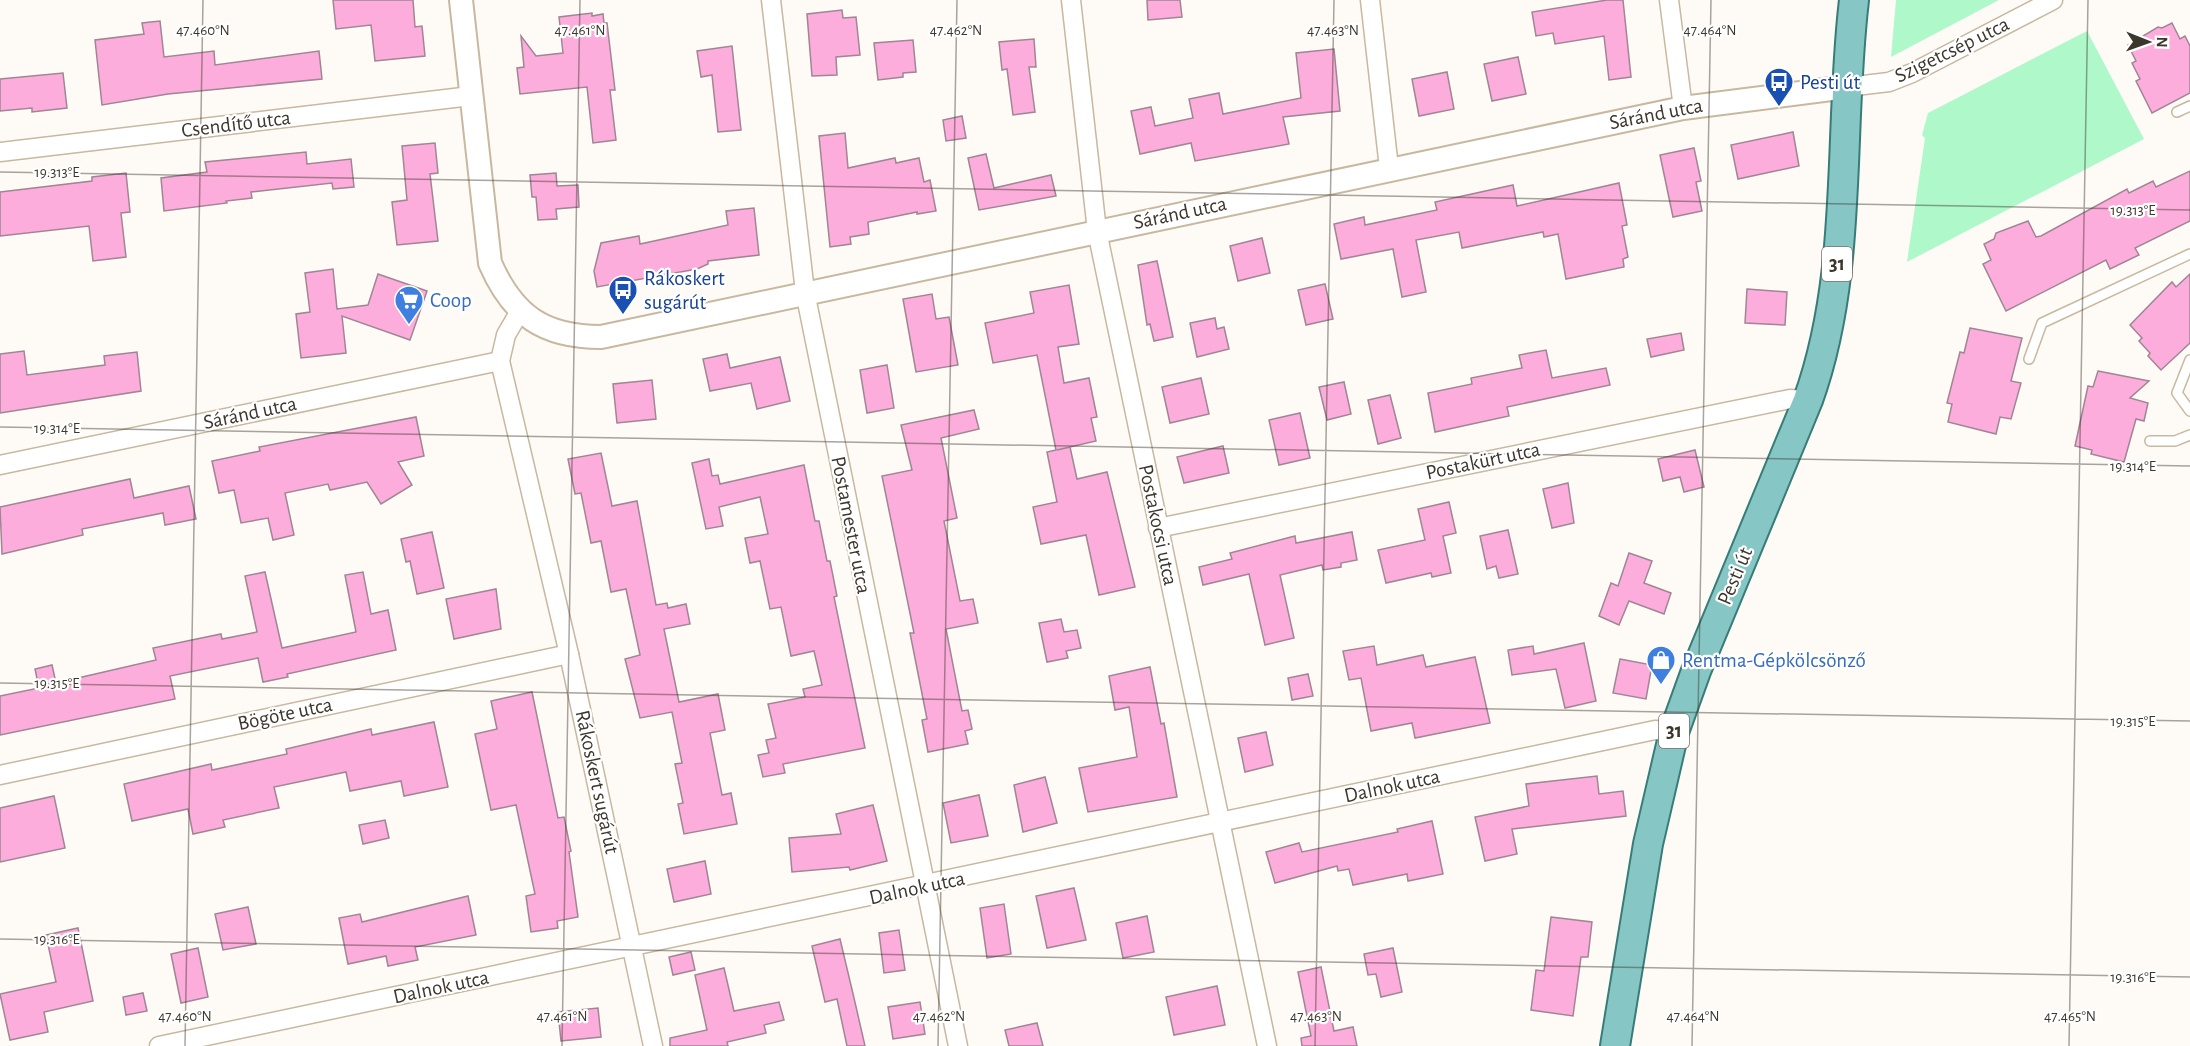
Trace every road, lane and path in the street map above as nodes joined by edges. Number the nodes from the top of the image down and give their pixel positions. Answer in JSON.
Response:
{"nodes":[{"id":1,"x":461,"y":0,"type":"edge"},
{"id":2,"x":771,"y":0,"type":"edge"},
{"id":3,"x":1071,"y":0,"type":"edge"},
{"id":4,"x":1370,"y":0,"type":"edge"},
{"id":5,"x":1669,"y":0,"type":"edge"},
{"id":6,"x":1854,"y":0,"type":"edge"},
{"id":7,"x":2053,"y":0,"type":"edge"},
{"id":8,"x":1847,"y":87,"type":"junction"},
{"id":9,"x":471,"y":96,"type":"junction"},
{"id":10,"x":2190,"y":106,"type":"edge"},
{"id":11,"x":1683,"y":108,"type":"junction"},
{"id":12,"x":2177,"y":112,"type":"dead end"},
{"id":13,"x":0,"y":152,"type":"edge"},
{"id":14,"x":1389,"y":168,"type":"junction"},
{"id":15,"x":1097,"y":231,"type":"junction"},
{"id":16,"x":2190,"y":254,"type":"edge"},
{"id":17,"x":805,"y":292,"type":"junction"},
{"id":18,"x":520,"y":311,"type":"junction"},
{"id":19,"x":2029,"y":359,"type":"dead end"},
{"id":20,"x":2190,"y":360,"type":"edge"},
{"id":21,"x":500,"y":361,"type":"junction"},
{"id":22,"x":1808,"y":400,"type":"junction"},
{"id":23,"x":2190,"y":411,"type":"edge"},
{"id":24,"x":2190,"y":435,"type":"edge"},
{"id":25,"x":2150,"y":441,"type":"dead end"},
{"id":26,"x":0,"y":465,"type":"edge"},
{"id":27,"x":1158,"y":528,"type":"junction"},
{"id":28,"x":569,"y":654,"type":"junction"},
{"id":29,"x":1674,"y":732,"type":"junction"},
{"id":30,"x":0,"y":775,"type":"edge"},
{"id":31,"x":1220,"y":822,"type":"junction"},
{"id":32,"x":924,"y":886,"type":"junction"},
{"id":33,"x":633,"y":946,"type":"junction"},
{"id":34,"x":159,"y":1046,"type":"edge"},
{"id":35,"x":653,"y":1046,"type":"edge"},
{"id":36,"x":958,"y":1046,"type":"edge"},
{"id":37,"x":1267,"y":1046,"type":"edge"},
{"id":38,"x":1615,"y":1046,"type":"edge"}],
"edges":[{"from":1,"to":9,"type":"street"},
{"from":2,"to":17,"type":"street","name":"Postamester utca"},
{"from":3,"to":15,"type":"street","name":"Postakocsi utca"},
{"from":4,"to":14,"type":"street"},
{"from":5,"to":11,"type":"street"},
{"from":6,"to":8,"type":"main road","name":"Pesti út","number":"31"},
{"from":7,"to":8,"type":"street","name":"Szigetcsép utca"},
{"from":8,"to":11,"type":"street","name":"Sáránd utca"},
{"from":8,"to":22,"type":"main road","name":"Pesti út","number":"31"},
{"from":9,"to":13,"type":"street","name":"Csendítő utca"},
{"from":9,"to":18,"type":"street"},
{"from":10,"to":12,"type":"lane"},
{"from":11,"to":14,"type":"street","name":"Sáránd utca"},
{"from":14,"to":15,"type":"street","name":"Sáránd utca"},
{"from":15,"to":17,"type":"street","name":"Sáránd utca"},
{"from":15,"to":27,"type":"street","name":"Postakocsi utca"},
{"from":16,"to":19,"type":"lane"},
{"from":17,"to":18,"type":"street","name":"Sáránd utca"},
{"from":17,"to":32,"type":"street","name":"Postamester utca"},
{"from":18,"to":21,"type":"street","name":"Rákoskert sugárút"},
{"from":20,"to":23,"type":"lane"},
{"from":21,"to":26,"type":"street","name":"Sáránd utca"},
{"from":21,"to":28,"type":"street","name":"Rákoskert sugárút"},
{"from":22,"to":27,"type":"street","name":"Postakürt utca"},
{"from":22,"to":29,"type":"main road","name":"Pesti út","number":"31"},
{"from":24,"to":25,"type":"lane"},
{"from":27,"to":31,"type":"street","name":"Postakocsi utca"},
{"from":28,"to":30,"type":"street","name":"Bögöte utca"},
{"from":28,"to":33,"type":"street","name":"Rákoskert sugárút"},
{"from":29,"to":31,"type":"street","name":"Dalnok utca"},
{"from":29,"to":38,"type":"main road","name":"Pesti út","number":"31"},
{"from":31,"to":32,"type":"street","name":"Dalnok utca"},
{"from":31,"to":37,"type":"street","name":"Postakocsi utca"},
{"from":32,"to":33,"type":"street","name":"Dalnok utca"},
{"from":32,"to":36,"type":"street","name":"Postamester utca"},
{"from":33,"to":34,"type":"street","name":"Dalnok utca"},
{"from":33,"to":35,"type":"street","name":"Rákoskert sugárút"}]}
